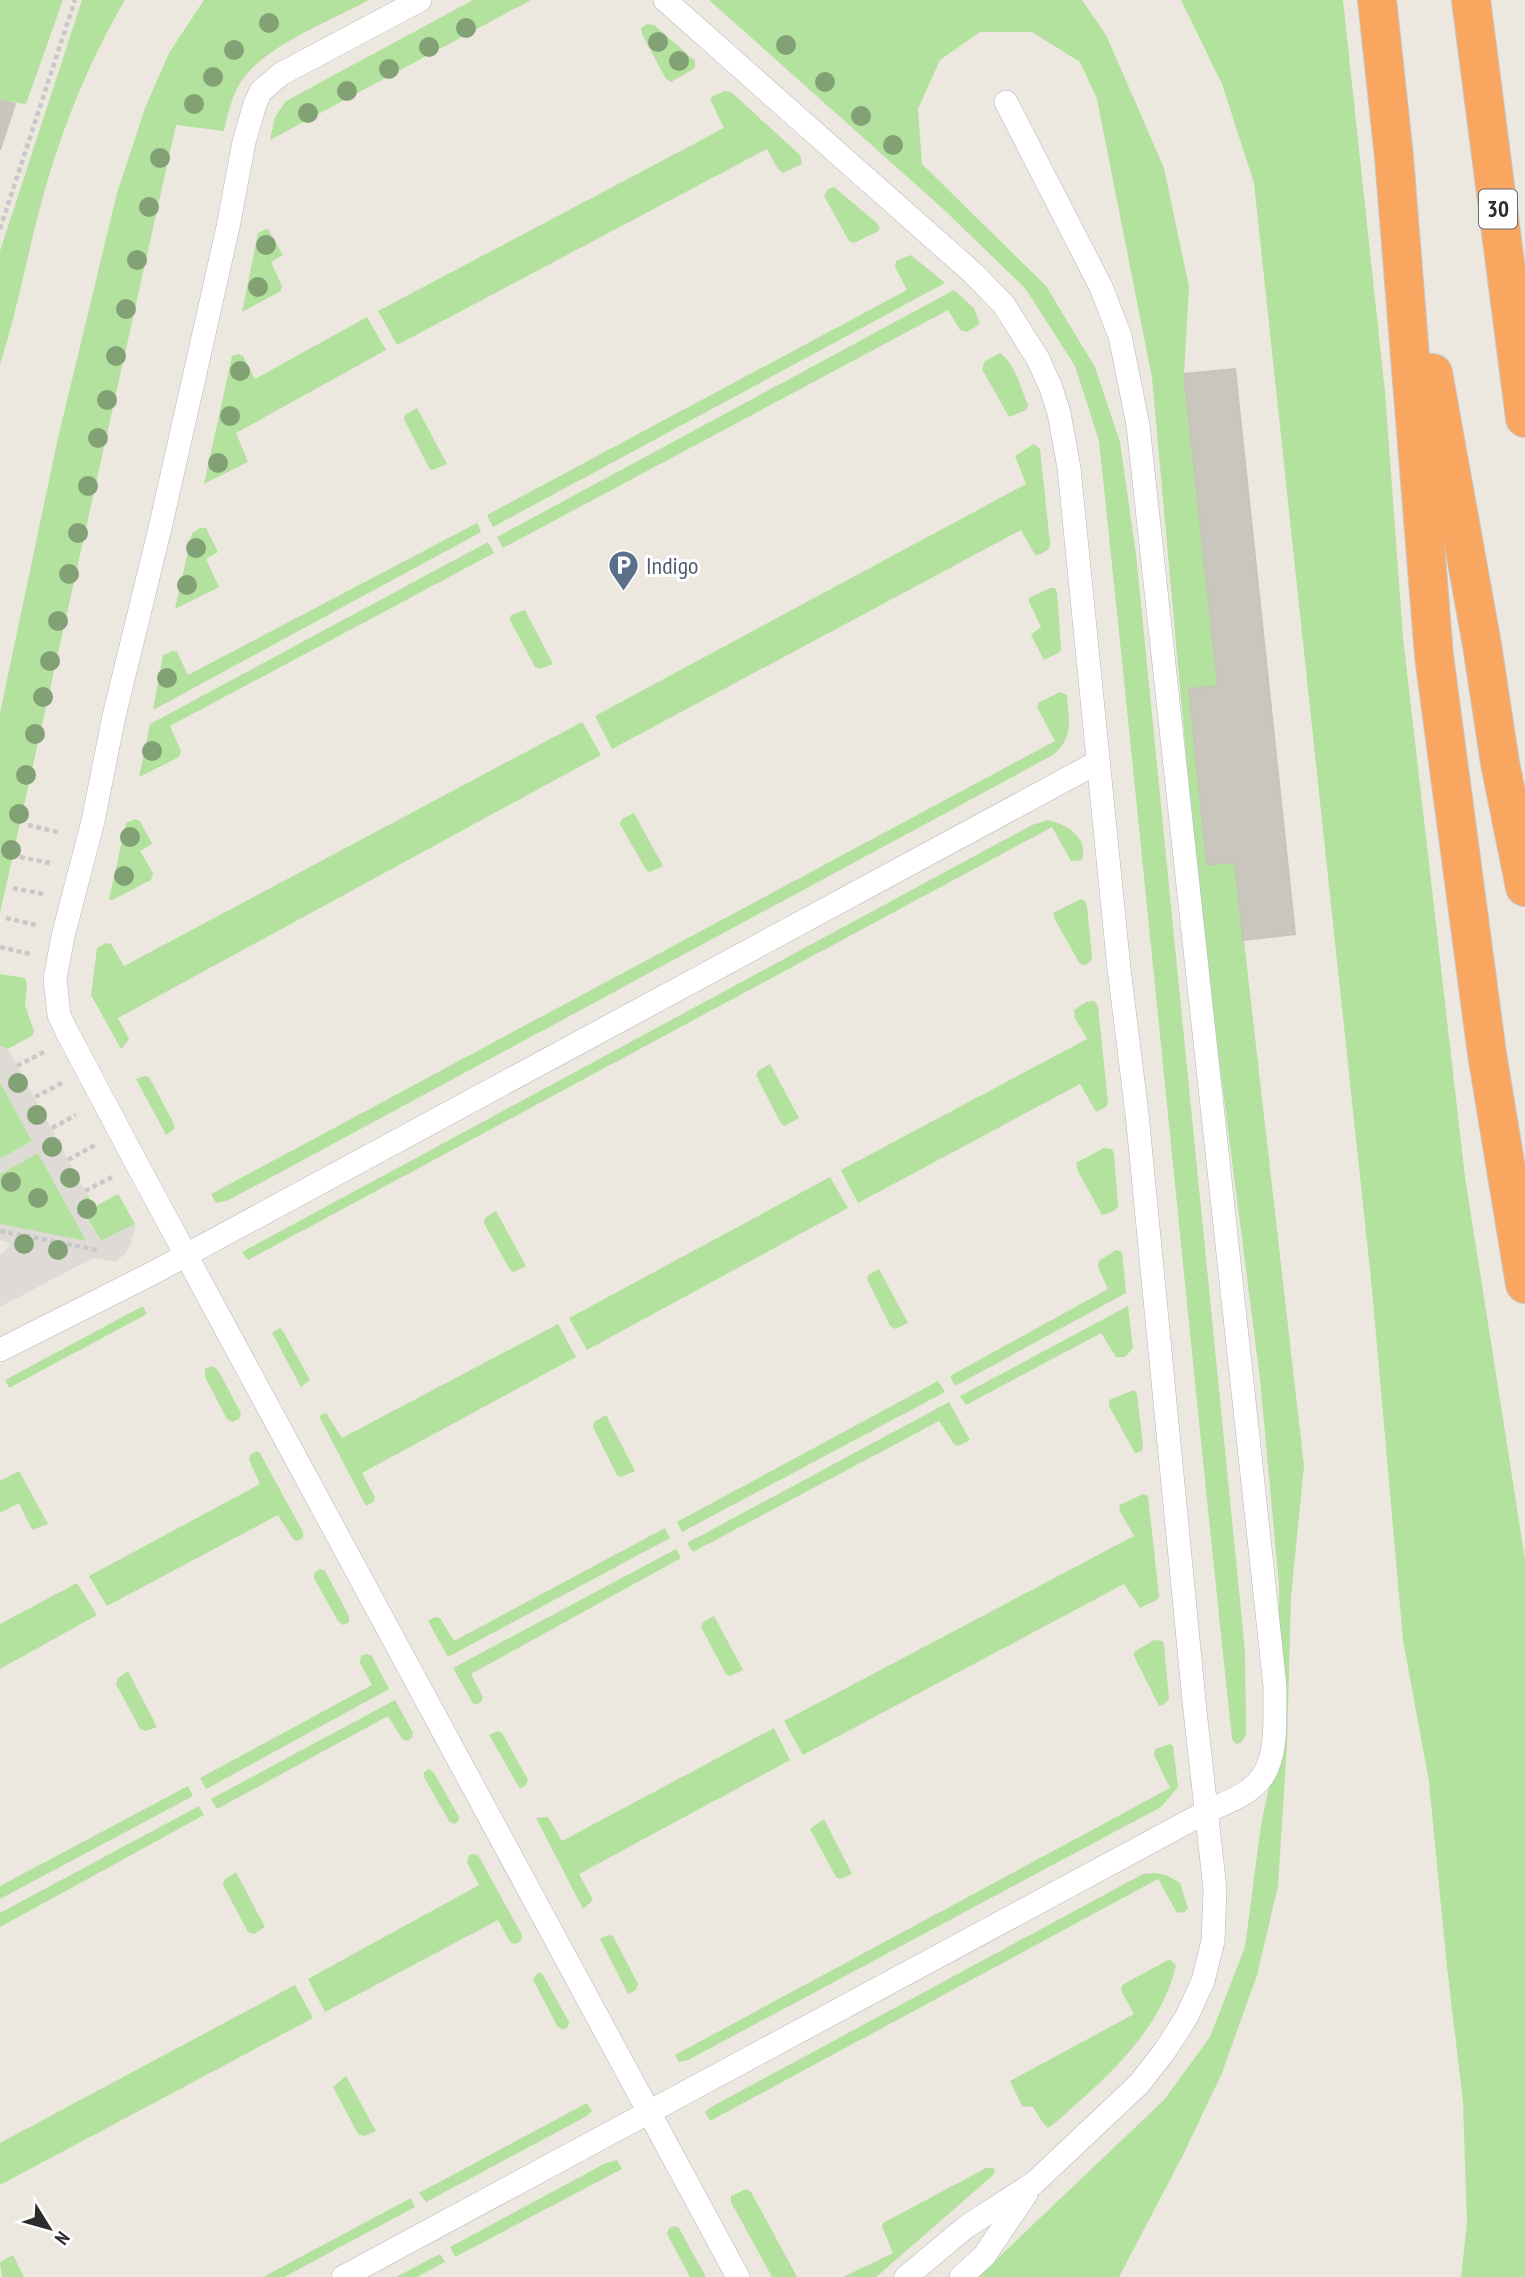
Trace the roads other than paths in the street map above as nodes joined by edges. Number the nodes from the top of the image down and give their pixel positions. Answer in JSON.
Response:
{"nodes":[{"id":1,"x":420,"y":0,"type":"edge"},
{"id":2,"x":665,"y":0,"type":"edge"},
{"id":3,"x":1377,"y":0,"type":"edge"},
{"id":4,"x":1471,"y":0,"type":"edge"},
{"id":5,"x":1006,"y":102,"type":"dead end"},
{"id":6,"x":1394,"y":157,"type":"junction"},
{"id":7,"x":1520,"y":353,"type":"edge"},
{"id":8,"x":1525,"y":418,"type":"edge"},
{"id":9,"x":1098,"y":762,"type":"junction"},
{"id":10,"x":1525,"y":887,"type":"edge"},
{"id":11,"x":187,"y":1254,"type":"junction"},
{"id":12,"x":1525,"y":1284,"type":"edge"},
{"id":13,"x":0,"y":1350,"type":"edge"},
{"id":14,"x":1206,"y":1812,"type":"junction"},
{"id":15,"x":649,"y":2112,"type":"junction"},
{"id":16,"x":1034,"y":2183,"type":"junction"},
{"id":17,"x":343,"y":2277,"type":"edge"},
{"id":18,"x":738,"y":2277,"type":"edge"},
{"id":19,"x":906,"y":2277,"type":"edge"},
{"id":20,"x":961,"y":2277,"type":"edge"}],
"edges":[{"from":1,"to":11,"type":"lane"},
{"from":2,"to":9,"type":"lane"},
{"from":3,"to":6,"type":"highway"},
{"from":4,"to":7,"type":"highway","number":"30"},
{"from":5,"to":14,"type":"lane"},
{"from":6,"to":10,"type":"highway"},
{"from":6,"to":12,"type":"highway"},
{"from":7,"to":8,"type":"highway","number":"30"},
{"from":9,"to":11,"type":"lane"},
{"from":9,"to":14,"type":"lane"},
{"from":11,"to":13,"type":"lane"},
{"from":11,"to":15,"type":"lane"},
{"from":14,"to":15,"type":"lane"},
{"from":14,"to":16,"type":"lane"},
{"from":15,"to":17,"type":"lane"},
{"from":15,"to":18,"type":"lane"},
{"from":16,"to":19,"type":"lane"},
{"from":16,"to":20,"type":"lane"}]}
